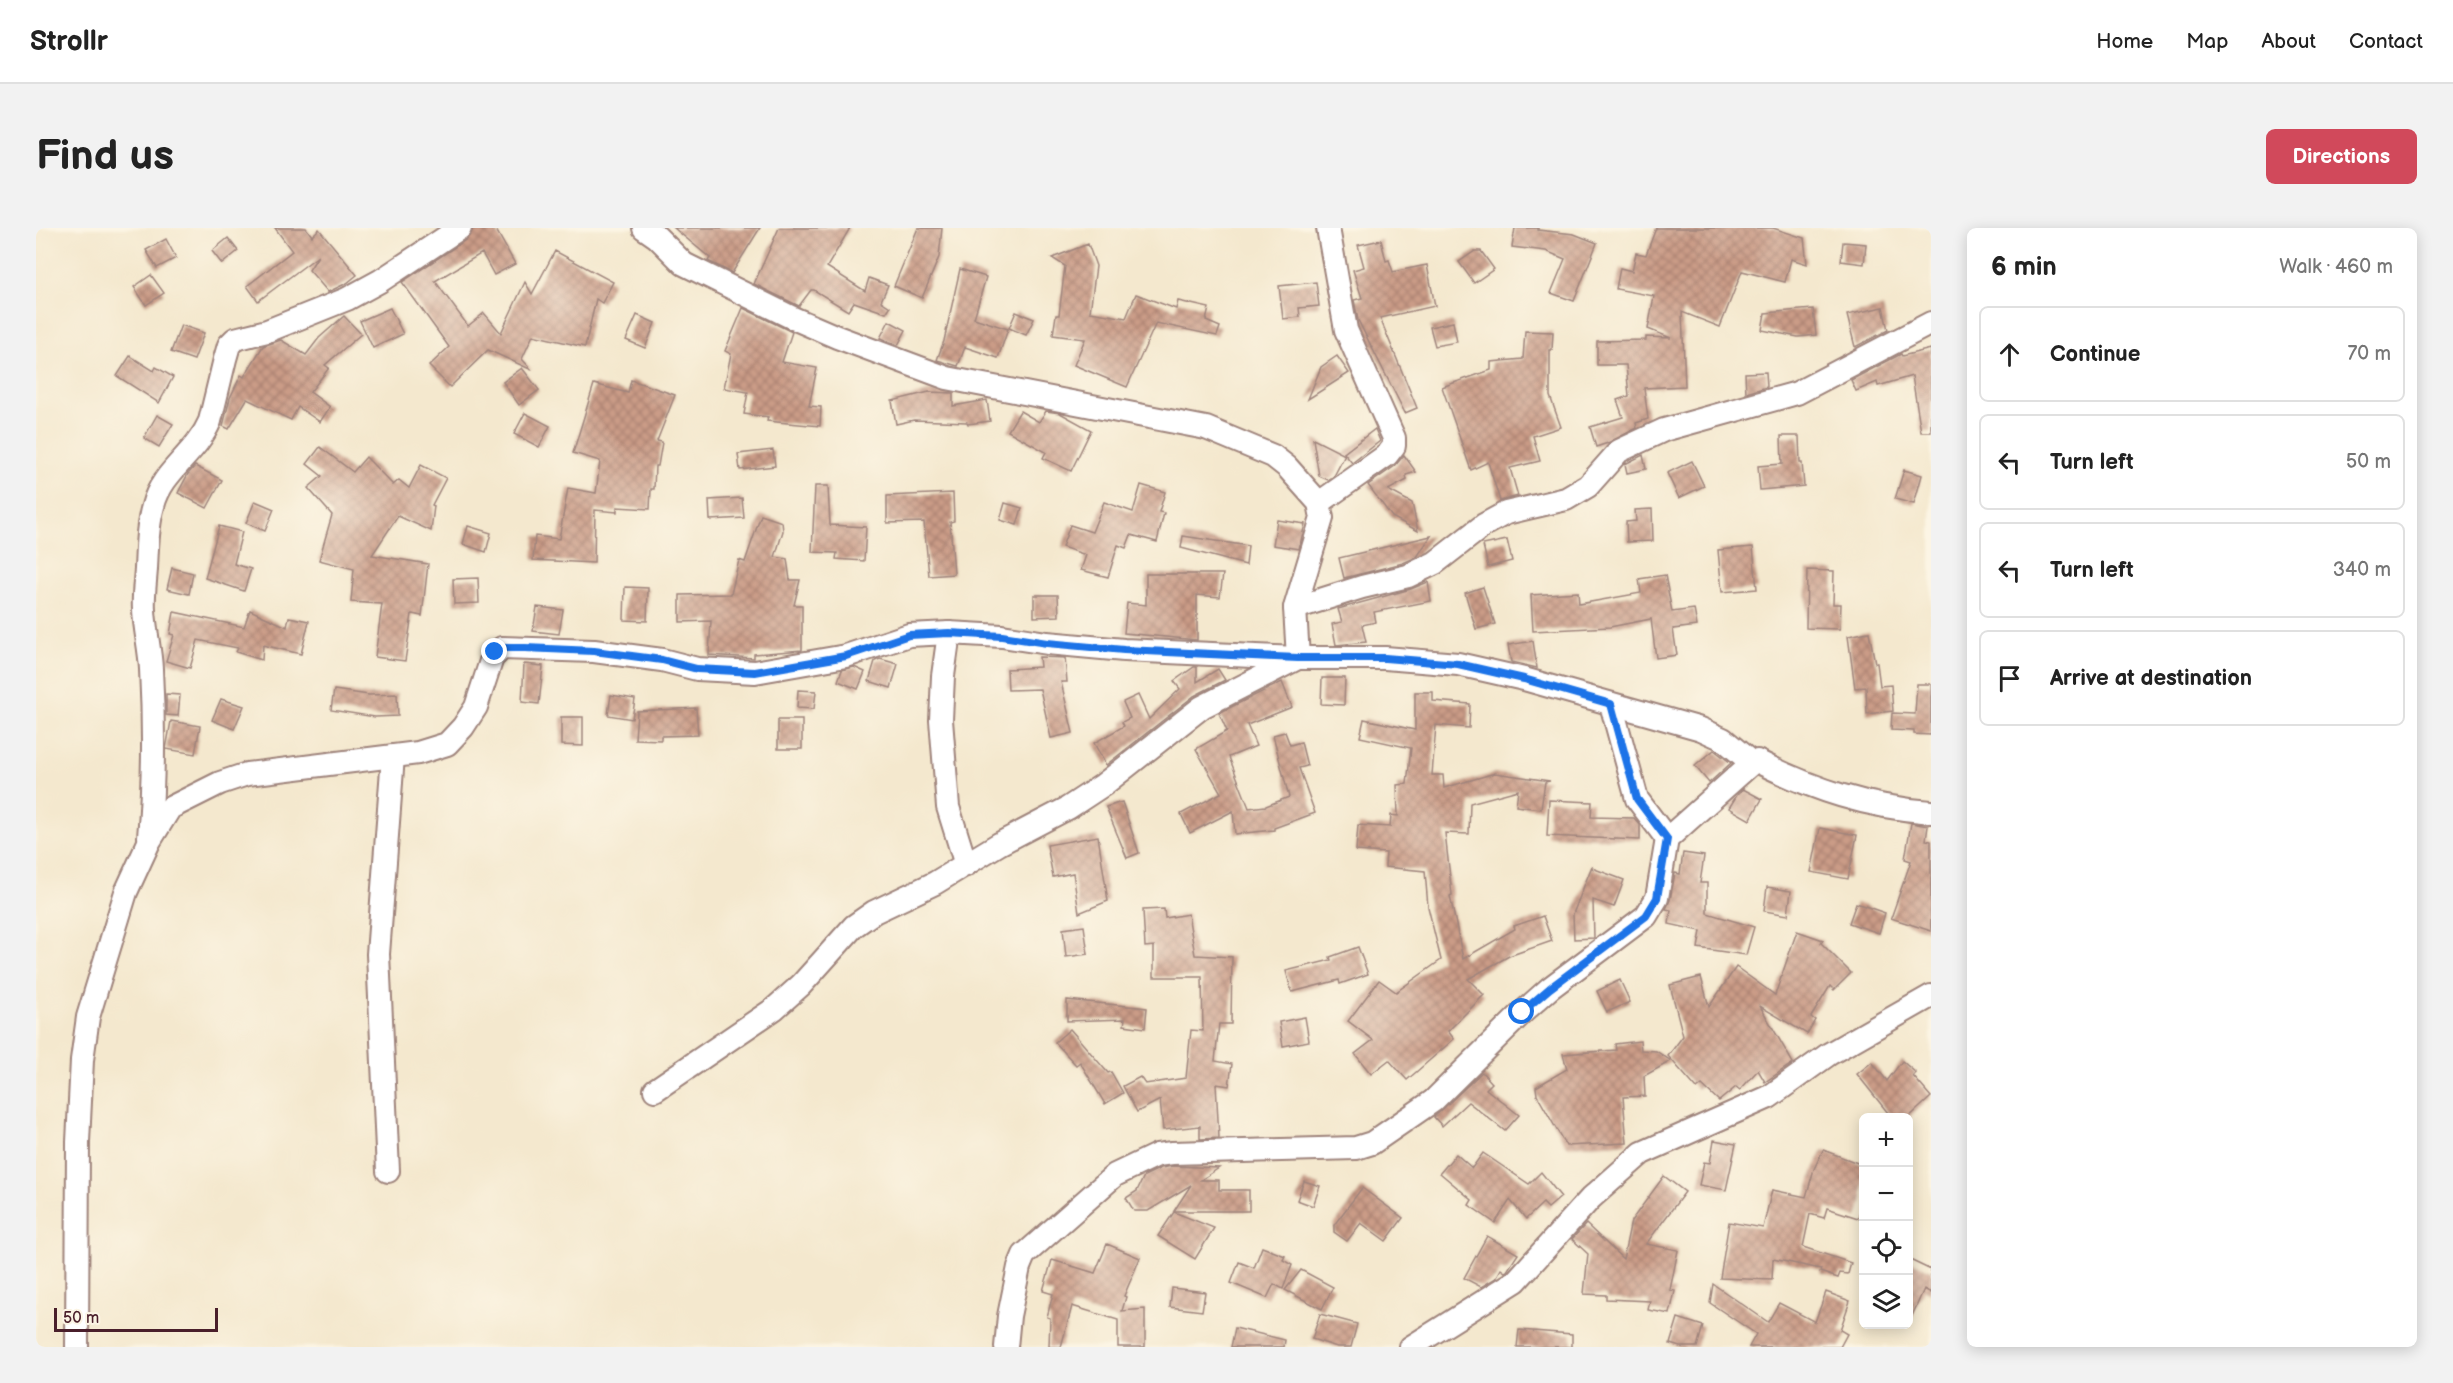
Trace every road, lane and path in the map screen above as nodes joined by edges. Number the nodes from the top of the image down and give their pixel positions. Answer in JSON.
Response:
{"nodes":[{"id":1,"x":460,"y":228,"type":"edge"},
{"id":2,"x":644,"y":228,"type":"edge"},
{"id":3,"x":1329,"y":228,"type":"edge"},
{"id":4,"x":1931,"y":323,"type":"edge"},
{"id":5,"x":1319,"y":503,"type":"junction"},
{"id":6,"x":1294,"y":608,"type":"junction"},
{"id":7,"x":949,"y":633,"type":"junction"},
{"id":8,"x":1298,"y":658,"type":"junction"},
{"id":9,"x":1611,"y":704,"type":"junction"},
{"id":10,"x":393,"y":756,"type":"junction"},
{"id":11,"x":1752,"y":764,"type":"junction"},
{"id":12,"x":1931,"y":812,"type":"edge"},
{"id":13,"x":1667,"y":839,"type":"junction"},
{"id":14,"x":149,"y":842,"type":"junction"},
{"id":15,"x":966,"y":865,"type":"junction"},
{"id":16,"x":1931,"y":996,"type":"edge"},
{"id":17,"x":655,"y":1090,"type":"dead end"},
{"id":18,"x":388,"y":1171,"type":"dead end"},
{"id":19,"x":77,"y":1347,"type":"edge"},
{"id":20,"x":1006,"y":1347,"type":"edge"},
{"id":21,"x":1411,"y":1347,"type":"edge"}],
"edges":[{"from":1,"to":14,"type":"street"},
{"from":2,"to":5,"type":"street"},
{"from":3,"to":5,"type":"street"},
{"from":4,"to":6,"type":"street"},
{"from":5,"to":6,"type":"street"},
{"from":6,"to":8,"type":"street"},
{"from":7,"to":8,"type":"street"},
{"from":7,"to":10,"type":"street"},
{"from":7,"to":15,"type":"street"},
{"from":8,"to":9,"type":"street"},
{"from":8,"to":15,"type":"street"},
{"from":9,"to":11,"type":"street"},
{"from":9,"to":13,"type":"street"},
{"from":10,"to":14,"type":"street"},
{"from":10,"to":18,"type":"street"},
{"from":11,"to":12,"type":"street"},
{"from":11,"to":13,"type":"street"},
{"from":13,"to":20,"type":"street"},
{"from":14,"to":19,"type":"street"},
{"from":15,"to":17,"type":"street"},
{"from":16,"to":21,"type":"street"}]}
